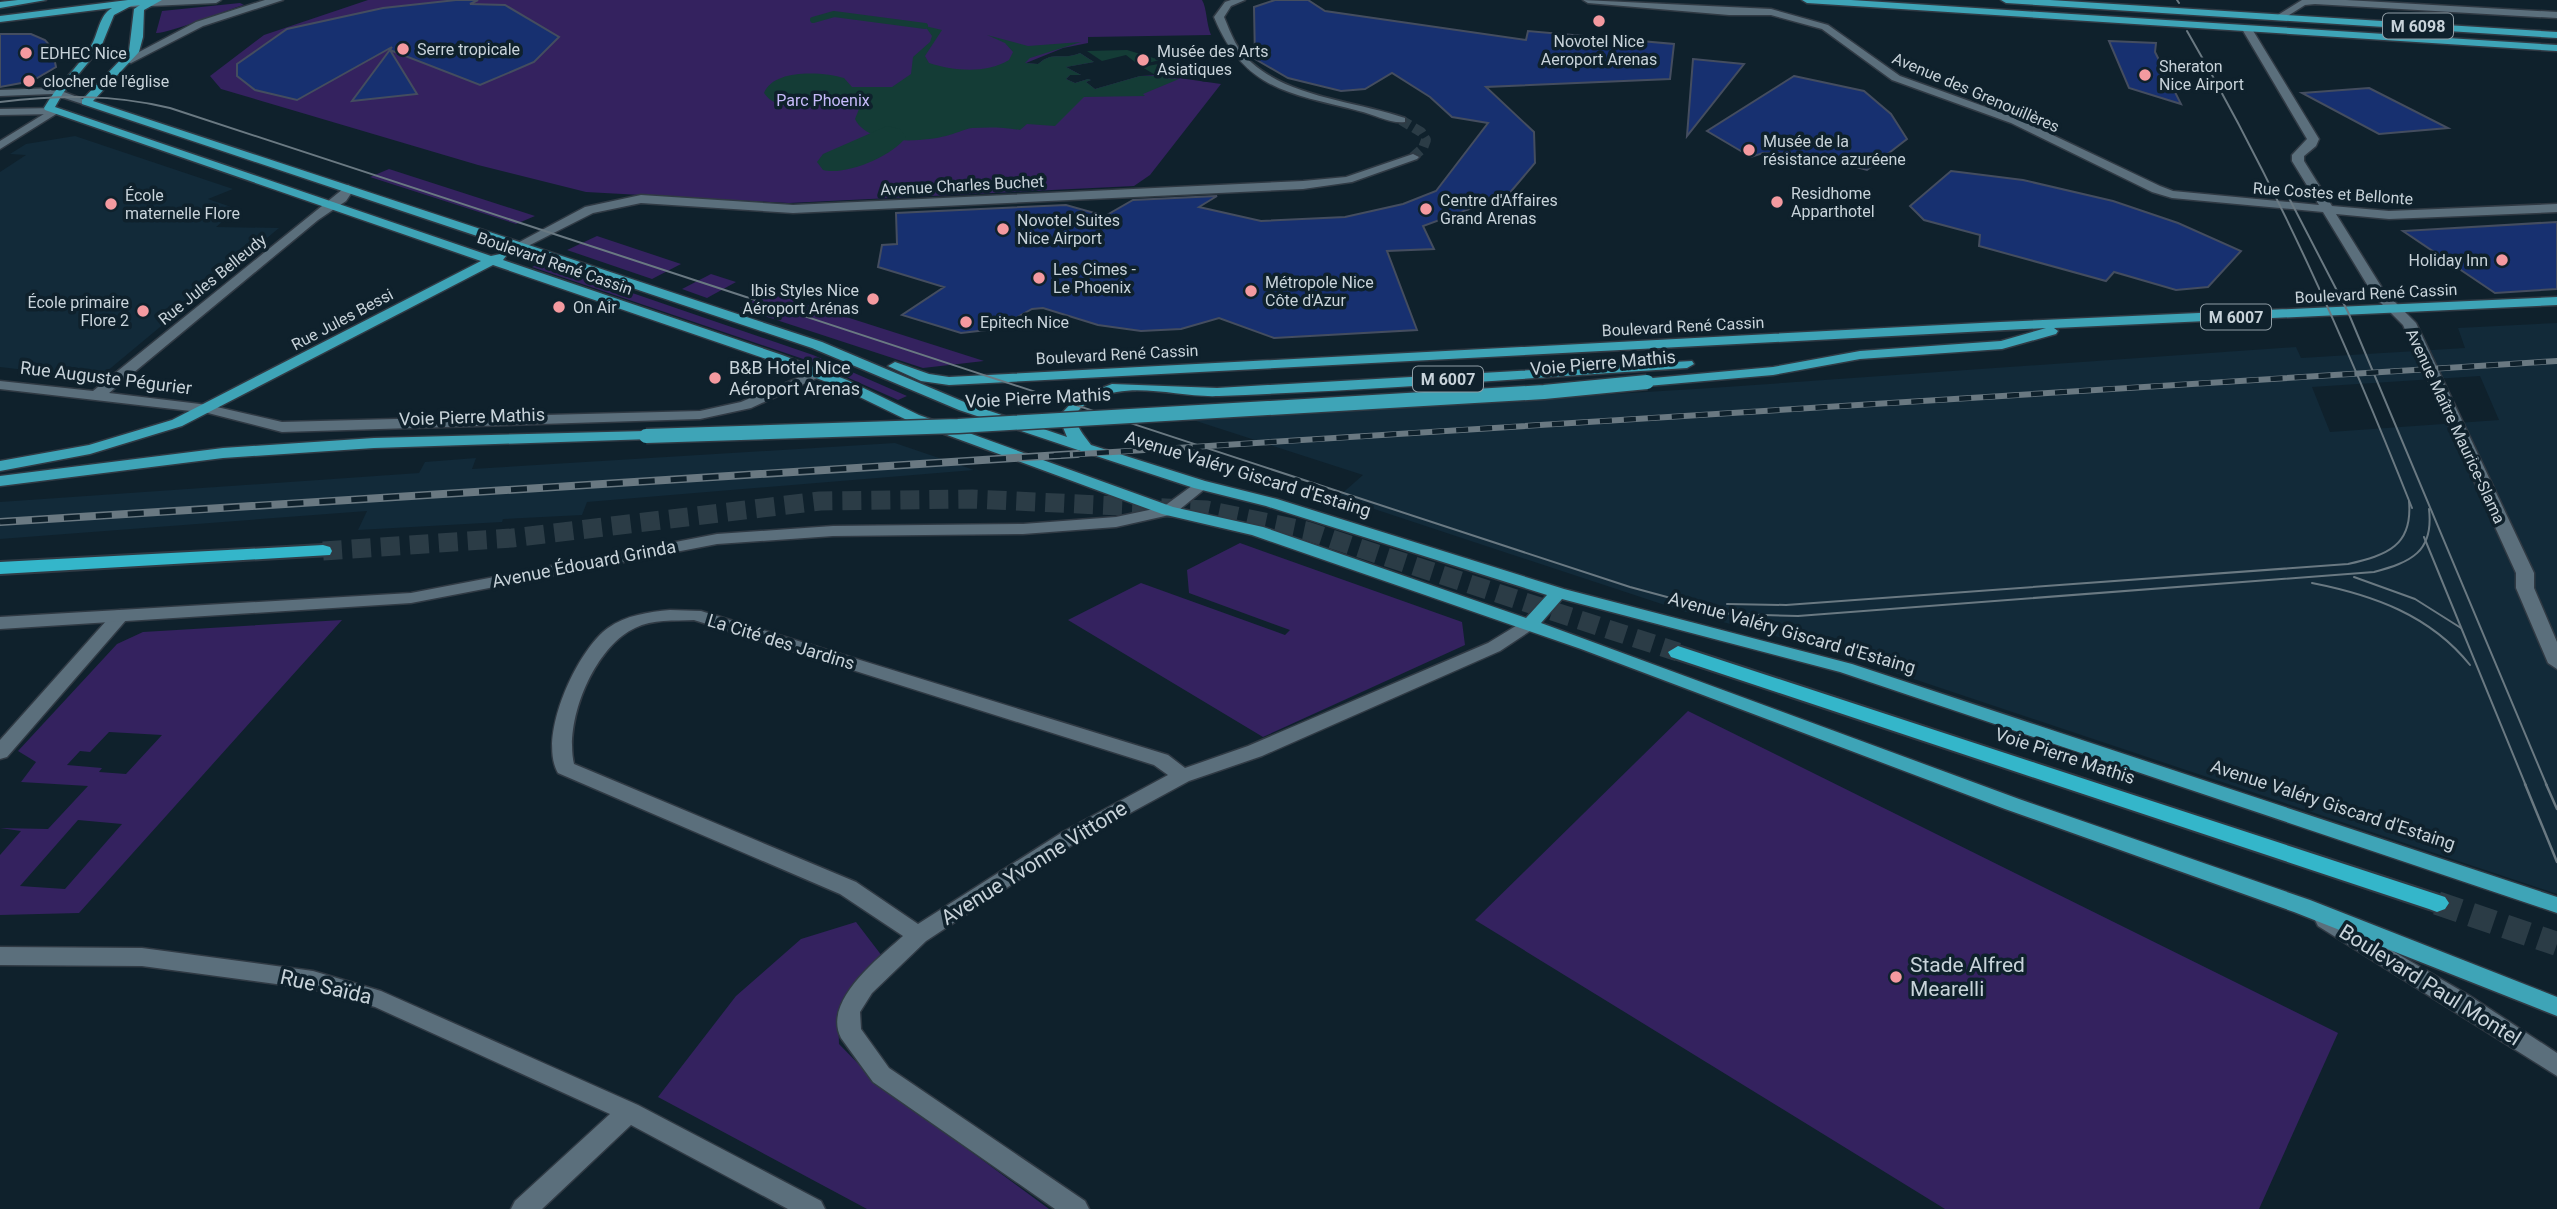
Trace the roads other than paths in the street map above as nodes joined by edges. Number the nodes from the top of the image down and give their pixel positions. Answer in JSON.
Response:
{"nodes":[{"id":1,"x":41,"y":0,"type":"edge"},
{"id":2,"x":216,"y":0,"type":"edge"},
{"id":3,"x":278,"y":0,"type":"edge"},
{"id":4,"x":1240,"y":0,"type":"edge"},
{"id":5,"x":1588,"y":0,"type":"edge"},
{"id":6,"x":1807,"y":0,"type":"edge"},
{"id":7,"x":2006,"y":0,"type":"edge"},
{"id":8,"x":2308,"y":0,"type":"edge"},
{"id":9,"x":155,"y":1,"type":"edge"},
{"id":10,"x":2315,"y":1,"type":"edge"},
{"id":11,"x":130,"y":2,"type":"edge"},
{"id":12,"x":1224,"y":2,"type":"edge"},
{"id":13,"x":0,"y":5,"type":"edge"},
{"id":14,"x":88,"y":8,"type":"junction"},
{"id":15,"x":108,"y":15,"type":"junction"},
{"id":16,"x":2557,"y":15,"type":"edge"},
{"id":17,"x":2278,"y":18,"type":"junction"},
{"id":18,"x":0,"y":19,"type":"edge"},
{"id":19,"x":2115,"y":20,"type":"junction"},
{"id":20,"x":2252,"y":35,"type":"junction"},
{"id":21,"x":2557,"y":35,"type":"edge"},
{"id":22,"x":2557,"y":48,"type":"edge"},
{"id":23,"x":127,"y":61,"type":"junction"},
{"id":24,"x":58,"y":92,"type":"junction"},
{"id":25,"x":0,"y":93,"type":"edge"},
{"id":26,"x":86,"y":102,"type":"junction"},
{"id":27,"x":56,"y":111,"type":"junction"},
{"id":28,"x":0,"y":112,"type":"edge"},
{"id":29,"x":1401,"y":120,"type":"tunnel mouth"},
{"id":30,"x":0,"y":146,"type":"edge"},
{"id":31,"x":1413,"y":157,"type":"dead end"},
{"id":32,"x":348,"y":189,"type":"junction"},
{"id":33,"x":2190,"y":197,"type":"joint"},
{"id":34,"x":331,"y":205,"type":"junction"},
{"id":35,"x":2557,"y":208,"type":"edge"},
{"id":36,"x":2327,"y":210,"type":"junction"},
{"id":37,"x":518,"y":246,"type":"junction"},
{"id":38,"x":493,"y":260,"type":"junction"},
{"id":39,"x":2557,"y":301,"type":"edge"},
{"id":40,"x":2398,"y":310,"type":"junction"},
{"id":41,"x":2074,"y":324,"type":"junction"},
{"id":42,"x":817,"y":345,"type":"junction"},
{"id":43,"x":1687,"y":364,"type":"dead end"},
{"id":44,"x":819,"y":374,"type":"junction"},
{"id":45,"x":0,"y":385,"type":"edge"},
{"id":46,"x":98,"y":395,"type":"junction"},
{"id":47,"x":208,"y":409,"type":"junction"},
{"id":48,"x":1089,"y":449,"type":"junction"},
{"id":49,"x":0,"y":466,"type":"edge"},
{"id":50,"x":0,"y":481,"type":"edge"},
{"id":51,"x":1200,"y":485,"type":"junction"},
{"id":52,"x":1168,"y":511,"type":"junction"},
{"id":53,"x":323,"y":551,"type":"tunnel mouth"},
{"id":54,"x":0,"y":568,"type":"edge"},
{"id":55,"x":1558,"y":593,"type":"junction"},
{"id":56,"x":121,"y":615,"type":"junction"},
{"id":57,"x":0,"y":623,"type":"edge"},
{"id":58,"x":1530,"y":625,"type":"junction"},
{"id":59,"x":1678,"y":652,"type":"tunnel mouth"},
{"id":60,"x":2557,"y":663,"type":"edge"},
{"id":61,"x":0,"y":752,"type":"edge"},
{"id":62,"x":1182,"y":776,"type":"junction"},
{"id":63,"x":2437,"y":903,"type":"tunnel mouth"},
{"id":64,"x":2557,"y":905,"type":"edge"},
{"id":65,"x":2302,"y":906,"type":"junction"},
{"id":66,"x":918,"y":935,"type":"junction"},
{"id":67,"x":0,"y":956,"type":"edge"},
{"id":68,"x":2557,"y":1007,"type":"edge"},
{"id":69,"x":2557,"y":1066,"type":"edge"},
{"id":70,"x":629,"y":1112,"type":"junction"},
{"id":71,"x":524,"y":1209,"type":"edge"},
{"id":72,"x":812,"y":1209,"type":"edge"},
{"id":73,"x":1076,"y":1209,"type":"edge"}],
"edges":[{"from":1,"to":13,"type":"main road"},
{"from":2,"to":9,"type":"street"},
{"from":3,"to":23,"type":"street"},
{"from":4,"to":12,"type":"street"},
{"from":5,"to":33,"type":"street","name":"Avenue des Grenouillères"},
{"from":6,"to":19,"type":"main road","number":"M 6098"},
{"from":7,"to":17,"type":"main road","number":"M 6098"},
{"from":8,"to":10,"type":"street"},
{"from":9,"to":11,"type":"street"},
{"from":9,"to":23,"type":"main road"},
{"from":10,"to":16,"type":"street"},
{"from":10,"to":17,"type":"street"},
{"from":11,"to":14,"type":"main road"},
{"from":11,"to":15,"type":"main road"},
{"from":12,"to":29,"type":"street"},
{"from":14,"to":15,"type":"main road"},
{"from":14,"to":18,"type":"main road"},
{"from":15,"to":24,"type":"main road"},
{"from":17,"to":19,"type":"main road"},
{"from":17,"to":21,"type":"main road","number":"M 6098"},
{"from":19,"to":20,"type":"main road","number":"M 6098"},
{"from":20,"to":22,"type":"main road","number":"M 6098"},
{"from":20,"to":36,"type":"street","name":"Avenue Maître Maurice-Slama"},
{"from":23,"to":26,"type":"main road"},
{"from":24,"to":25,"type":"street","name":"Boulevard René Cassin"},
{"from":24,"to":26,"type":"street","name":"Boulevard René Cassin"},
{"from":24,"to":27,"type":"main road"},
{"from":26,"to":27,"type":"main road"},
{"from":26,"to":32,"type":"main road","name":"Boulevard René Cassin"},
{"from":27,"to":28,"type":"street","name":"Boulevard René Cassin"},
{"from":27,"to":30,"type":"street"},
{"from":27,"to":34,"type":"main road","name":"Boulevard René Cassin"},
{"from":31,"to":37,"type":"street","name":"Avenue Charles Buchet"},
{"from":32,"to":34,"type":"street","name":"Rue Jules Belleudy"},
{"from":32,"to":37,"type":"main road","name":"Boulevard René Cassin"},
{"from":33,"to":36,"type":"street","name":"Rue Costes et Bellonte"},
{"from":34,"to":38,"type":"main road","name":"Boulevard René Cassin"},
{"from":34,"to":46,"type":"street","name":"Rue Jules Belleudy"},
{"from":35,"to":36,"type":"street","name":"Rue Costes et Bellonte"},
{"from":36,"to":40,"type":"street","name":"Avenue Maître Maurice-Slama"},
{"from":37,"to":38,"type":"main road","name":"Rue Jules Bessi"},
{"from":37,"to":42,"type":"main road","name":"Boulevard René Cassin"},
{"from":38,"to":44,"type":"main road","name":"Boulevard René Cassin"},
{"from":38,"to":47,"type":"main road","name":"Rue Jules Bessi"},
{"from":39,"to":40,"type":"main road","name":"Boulevard René Cassin","number":"M 6007"},
{"from":40,"to":41,"type":"main road","name":"Boulevard René Cassin","number":"M 6007"},
{"from":40,"to":60,"type":"street","name":"Avenue Maître Maurice-Slama"},
{"from":41,"to":42,"type":"main road","name":"Boulevard René Cassin"},
{"from":41,"to":50,"type":"main road","name":"Voie Pierre Mathis","bridge":true},
{"from":42,"to":48,"type":"main road","name":"Boulevard René Cassin"},
{"from":43,"to":48,"type":"main road","number":"M 6007"},
{"from":44,"to":47,"type":"street","name":"Rue Auguste Pégurier"},
{"from":44,"to":52,"type":"main road","name":"Boulevard René Cassin"},
{"from":45,"to":46,"type":"street","name":"Rue Auguste Pégurier"},
{"from":46,"to":47,"type":"street","name":"Rue Auguste Pégurier"},
{"from":47,"to":49,"type":"main road","name":"Rue Jules Bessi"},
{"from":48,"to":51,"type":"main road","name":"Avenue Valéry Giscard d'Estaing"},
{"from":51,"to":52,"type":"street"},
{"from":51,"to":55,"type":"main road","name":"Avenue Valéry Giscard d'Estaing"},
{"from":52,"to":56,"type":"street","name":"Avenue Édouard Grinda"},
{"from":52,"to":58,"type":"main road"},
{"from":53,"to":54,"type":"highway"},
{"from":55,"to":58,"type":"main road"},
{"from":55,"to":64,"type":"main road","name":"Avenue Valéry Giscard d'Estaing"},
{"from":56,"to":57,"type":"street","name":"Avenue Édouard Grinda"},
{"from":56,"to":61,"type":"street"},
{"from":58,"to":62,"type":"street","name":"Avenue Yvonne Vittone"},
{"from":58,"to":65,"type":"main road"},
{"from":59,"to":63,"type":"highway","name":"Voie Pierre Mathis"},
{"from":62,"to":66,"type":"street","name":"Avenue Yvonne Vittone"},
{"from":62,"to":66,"type":"street","name":"La Cité des Jardins"},
{"from":65,"to":68,"type":"main road"},
{"from":65,"to":69,"type":"street","name":"Boulevard Paul Montel"},
{"from":66,"to":73,"type":"street","name":"Avenue Yvonne Vittone"},
{"from":67,"to":70,"type":"street","name":"Rue Saïda"},
{"from":70,"to":71,"type":"street"},
{"from":70,"to":72,"type":"street","name":"Rue Saïda"}]}
